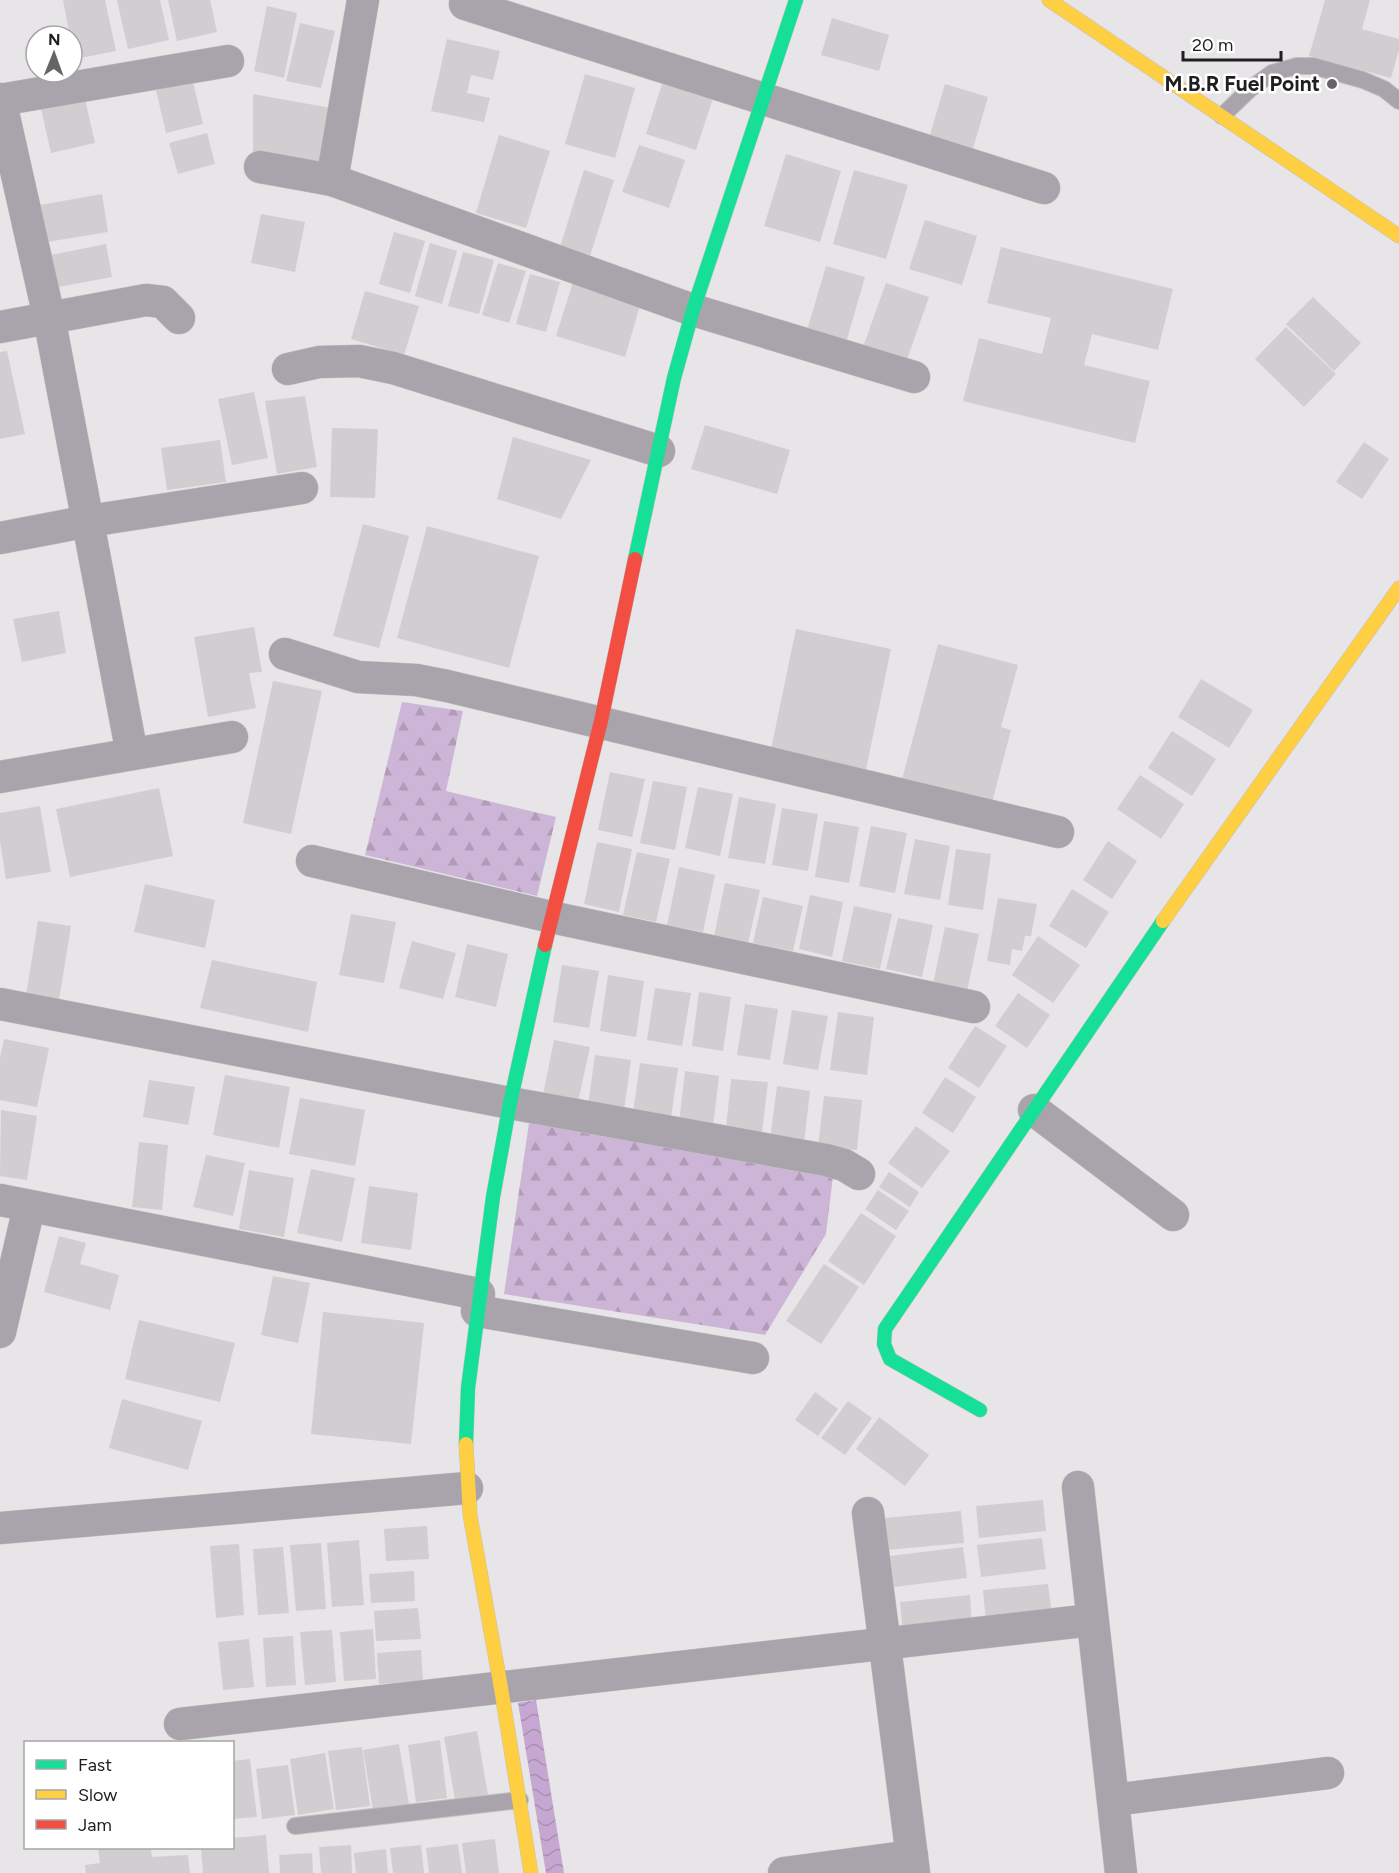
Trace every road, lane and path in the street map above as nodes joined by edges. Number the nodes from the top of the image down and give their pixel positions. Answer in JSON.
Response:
{"nodes":[{"id":1,"x":363,"y":0,"type":"edge"},
{"id":2,"x":796,"y":0,"type":"edge"},
{"id":3,"x":1049,"y":0,"type":"edge"},
{"id":4,"x":465,"y":4,"type":"dead end"},
{"id":5,"x":228,"y":60,"type":"dead end"},
{"id":6,"x":762,"y":99,"type":"junction"},
{"id":7,"x":0,"y":100,"type":"edge"},
{"id":8,"x":1399,"y":101,"type":"edge"},
{"id":9,"x":1222,"y":116,"type":"junction"},
{"id":10,"x":260,"y":167,"type":"dead end"},
{"id":11,"x":332,"y":180,"type":"junction"},
{"id":12,"x":1044,"y":188,"type":"dead end"},
{"id":13,"x":1397,"y":231,"type":"edge"},
{"id":14,"x":693,"y":310,"type":"junction"},
{"id":15,"x":50,"y":317,"type":"junction"},
{"id":16,"x":178,"y":318,"type":"dead end"},
{"id":17,"x":0,"y":327,"type":"edge"},
{"id":18,"x":288,"y":369,"type":"dead end"},
{"id":19,"x":914,"y":377,"type":"dead end"},
{"id":20,"x":659,"y":451,"type":"junction"},
{"id":21,"x":302,"y":488,"type":"dead end"},
{"id":22,"x":88,"y":521,"type":"junction"},
{"id":23,"x":0,"y":538,"type":"edge"},
{"id":24,"x":1399,"y":588,"type":"edge"},
{"id":25,"x":285,"y":654,"type":"dead end"},
{"id":26,"x":601,"y":721,"type":"junction"},
{"id":27,"x":232,"y":737,"type":"dead end"},
{"id":28,"x":132,"y":754,"type":"junction"},
{"id":29,"x":0,"y":777,"type":"edge"},
{"id":30,"x":1058,"y":832,"type":"dead end"},
{"id":31,"x":312,"y":861,"type":"dead end"},
{"id":32,"x":551,"y":917,"type":"junction"},
{"id":33,"x":0,"y":1004,"type":"edge"},
{"id":34,"x":974,"y":1007,"type":"dead end"},
{"id":35,"x":510,"y":1103,"type":"junction"},
{"id":36,"x":1034,"y":1110,"type":"junction"},
{"id":37,"x":859,"y":1174,"type":"dead end"},
{"id":38,"x":15,"y":1204,"type":"edge"},
{"id":39,"x":1173,"y":1215,"type":"dead end"},
{"id":40,"x":478,"y":1302,"type":"junction"},
{"id":41,"x":0,"y":1332,"type":"edge"},
{"id":42,"x":753,"y":1358,"type":"dead end"},
{"id":43,"x":980,"y":1410,"type":"dead end"},
{"id":44,"x":1078,"y":1487,"type":"dead end"},
{"id":45,"x":467,"y":1488,"type":"junction"},
{"id":46,"x":868,"y":1513,"type":"dead end"},
{"id":47,"x":0,"y":1528,"type":"edge"},
{"id":48,"x":1092,"y":1620,"type":"junction"},
{"id":49,"x":884,"y":1645,"type":"junction"},
{"id":50,"x":501,"y":1688,"type":"junction"},
{"id":51,"x":180,"y":1724,"type":"dead end"},
{"id":52,"x":1328,"y":1773,"type":"dead end"},
{"id":53,"x":520,"y":1800,"type":"junction"},
{"id":54,"x":1113,"y":1800,"type":"junction"},
{"id":55,"x":295,"y":1826,"type":"dead end"},
{"id":56,"x":913,"y":1864,"type":"edge"},
{"id":57,"x":531,"y":1873,"type":"edge"},
{"id":58,"x":783,"y":1873,"type":"edge"},
{"id":59,"x":1121,"y":1873,"type":"edge"}],
"edges":[{"from":1,"to":11,"type":"street"},
{"from":2,"to":6,"type":"street"},
{"from":3,"to":9,"type":"street"},
{"from":4,"to":6,"type":"street"},
{"from":5,"to":7,"type":"street"},
{"from":6,"to":12,"type":"street"},
{"from":6,"to":14,"type":"street"},
{"from":7,"to":15,"type":"street"},
{"from":8,"to":9,"type":"lane"},
{"from":9,"to":13,"type":"street"},
{"from":10,"to":11,"type":"street"},
{"from":11,"to":14,"type":"street"},
{"from":14,"to":19,"type":"street"},
{"from":14,"to":20,"type":"street"},
{"from":15,"to":16,"type":"street"},
{"from":15,"to":17,"type":"street"},
{"from":15,"to":22,"type":"street"},
{"from":18,"to":20,"type":"street"},
{"from":20,"to":26,"type":"street"},
{"from":21,"to":22,"type":"street"},
{"from":22,"to":23,"type":"street"},
{"from":22,"to":28,"type":"street"},
{"from":24,"to":36,"type":"street"},
{"from":25,"to":26,"type":"street"},
{"from":26,"to":30,"type":"street"},
{"from":26,"to":32,"type":"street"},
{"from":27,"to":28,"type":"street"},
{"from":28,"to":29,"type":"street"},
{"from":31,"to":32,"type":"street"},
{"from":32,"to":34,"type":"street"},
{"from":32,"to":35,"type":"street"},
{"from":33,"to":35,"type":"street"},
{"from":35,"to":37,"type":"street"},
{"from":35,"to":40,"type":"street"},
{"from":36,"to":39,"type":"street"},
{"from":36,"to":43,"type":"street"},
{"from":38,"to":40,"type":"street"},
{"from":38,"to":41,"type":"street"},
{"from":40,"to":42,"type":"street"},
{"from":40,"to":45,"type":"street"},
{"from":44,"to":48,"type":"street"},
{"from":45,"to":47,"type":"street"},
{"from":45,"to":50,"type":"street"},
{"from":46,"to":49,"type":"street"},
{"from":48,"to":49,"type":"street"},
{"from":48,"to":54,"type":"street"},
{"from":49,"to":50,"type":"street"},
{"from":49,"to":56,"type":"street"},
{"from":50,"to":51,"type":"street"},
{"from":50,"to":53,"type":"street"},
{"from":52,"to":54,"type":"street"},
{"from":53,"to":55,"type":"lane"},
{"from":53,"to":57,"type":"street"},
{"from":54,"to":59,"type":"street"},
{"from":56,"to":58,"type":"street"}]}
